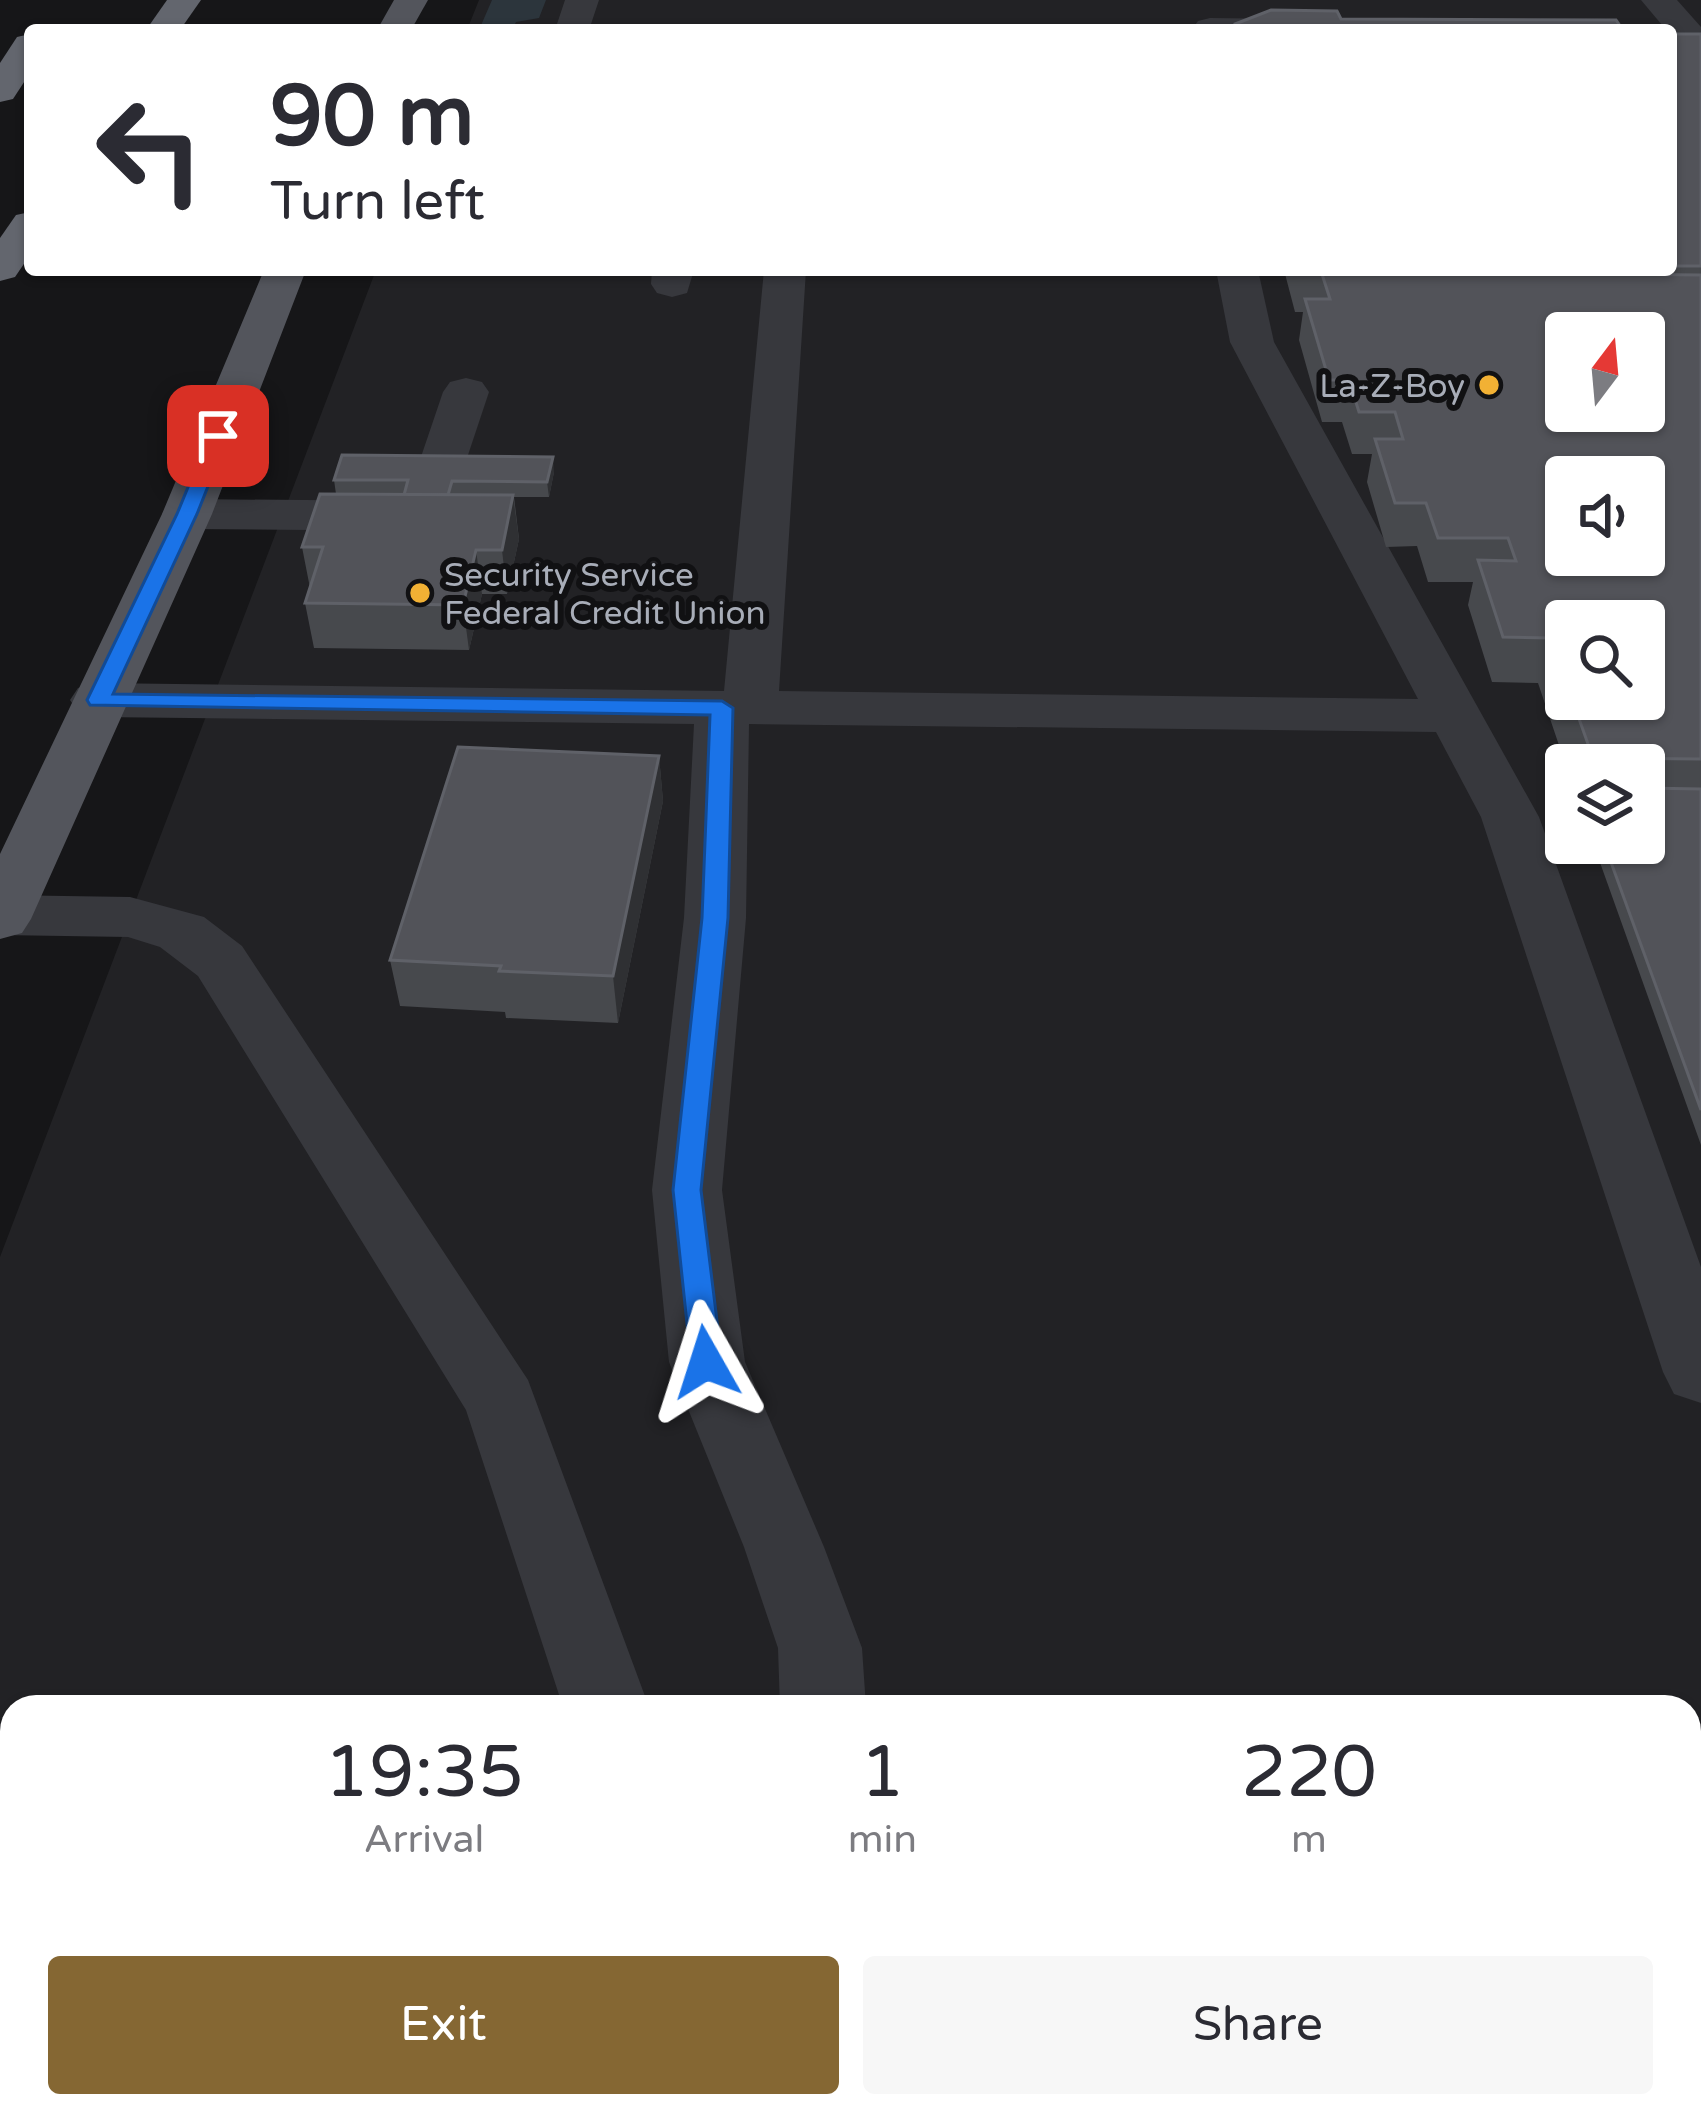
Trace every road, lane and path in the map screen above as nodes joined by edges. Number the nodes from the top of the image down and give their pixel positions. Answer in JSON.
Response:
{"nodes":[{"id":1,"x":1658,"y":0,"type":"edge"},
{"id":2,"x":1208,"y":19,"type":"edge"},
{"id":3,"x":1293,"y":24,"type":"edge"},
{"id":4,"x":1701,"y":50,"type":"edge"},
{"id":5,"x":24,"y":54,"type":"edge"},
{"id":6,"x":0,"y":91,"type":"edge"},
{"id":7,"x":24,"y":233,"type":"edge"},
{"id":8,"x":1,"y":267,"type":"edge"},
{"id":9,"x":283,"y":276,"type":"edge"},
{"id":10,"x":784,"y":276,"type":"edge"},
{"id":11,"x":1239,"y":276,"type":"edge"},
{"id":12,"x":466,"y":392,"type":"dead end"},
{"id":13,"x":187,"y":514,"type":"junction"},
{"id":14,"x":98,"y":700,"type":"junction"},
{"id":15,"x":736,"y":708,"type":"junction"},
{"id":16,"x":1455,"y":716,"type":"junction"},
{"id":17,"x":1,"y":917,"type":"edge"},
{"id":18,"x":1701,"y":1372,"type":"edge"},
{"id":19,"x":602,"y":1695,"type":"edge"},
{"id":20,"x":822,"y":1695,"type":"edge"}],
"edges":[{"from":1,"to":4,"type":"lane"},
{"from":2,"to":3,"type":"lane"},
{"from":5,"to":6,"type":"highway"},
{"from":7,"to":8,"type":"highway"},
{"from":9,"to":13,"type":"main road"},
{"from":10,"to":15,"type":"lane"},
{"from":11,"to":16,"type":"lane"},
{"from":12,"to":13,"type":"lane"},
{"from":13,"to":14,"type":"main road"},
{"from":14,"to":15,"type":"lane"},
{"from":14,"to":17,"type":"main road"},
{"from":15,"to":16,"type":"lane"},
{"from":15,"to":20,"type":"lane"},
{"from":16,"to":18,"type":"lane"},
{"from":17,"to":19,"type":"lane"}]}
